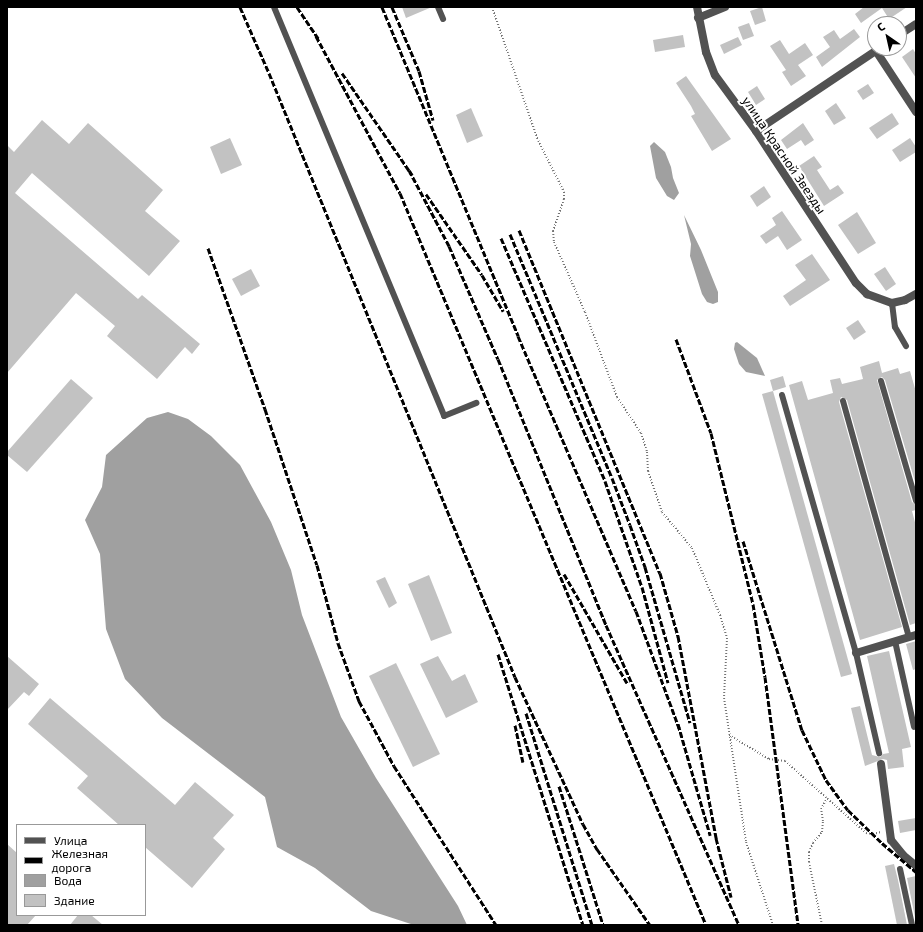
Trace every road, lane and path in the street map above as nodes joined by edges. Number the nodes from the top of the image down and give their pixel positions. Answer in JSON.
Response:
{"nodes":[{"id":1,"x":274,"y":7,"type":"edge"},
{"id":2,"x":438,"y":7,"type":"edge"},
{"id":3,"x":492,"y":7,"type":"edge"},
{"id":4,"x":697,"y":7,"type":"edge"},
{"id":5,"x":725,"y":7,"type":"edge"},
{"id":6,"x":698,"y":18,"type":"junction"},
{"id":7,"x":443,"y":19,"type":"dead end"},
{"id":8,"x":916,"y":24,"type":"edge"},
{"id":9,"x":907,"y":30,"type":"edge"},
{"id":10,"x":868,"y":56,"type":"edge"},
{"id":11,"x":882,"y":56,"type":"edge"},
{"id":12,"x":916,"y":112,"type":"edge"},
{"id":13,"x":756,"y":131,"type":"junction"},
{"id":14,"x":916,"y":294,"type":"edge"},
{"id":15,"x":892,"y":303,"type":"junction"},
{"id":16,"x":906,"y":346,"type":"dead end"},
{"id":17,"x":881,"y":381,"type":"dead end"},
{"id":18,"x":782,"y":395,"type":"dead end"},
{"id":19,"x":843,"y":401,"type":"dead end"},
{"id":20,"x":477,"y":403,"type":"dead end"},
{"id":21,"x":916,"y":501,"type":"edge"},
{"id":22,"x":912,"y":636,"type":"edge"},
{"id":23,"x":895,"y":641,"type":"junction"},
{"id":24,"x":856,"y":653,"type":"junction"},
{"id":25,"x":914,"y":727,"type":"dead end"},
{"id":26,"x":729,"y":735,"type":"junction"},
{"id":27,"x":879,"y":753,"type":"dead end"},
{"id":28,"x":881,"y":764,"type":"dead end"},
{"id":29,"x":827,"y":798,"type":"junction"},
{"id":30,"x":889,"y":831,"type":"junction"},
{"id":31,"x":916,"y":866,"type":"edge"},
{"id":32,"x":900,"y":869,"type":"dead end"},
{"id":33,"x":773,"y":925,"type":"edge"},
{"id":34,"x":822,"y":925,"type":"edge"},
{"id":35,"x":912,"y":925,"type":"edge"}],
"edges":[{"from":1,"to":20,"type":"lane"},
{"from":2,"to":7,"type":"lane"},
{"from":3,"to":26,"type":"path"},
{"from":4,"to":6,"type":"street","name":"улица Красной Звезды"},
{"from":5,"to":6,"type":"street"},
{"from":6,"to":13,"type":"street","name":"улица Красной Звезды"},
{"from":8,"to":9,"type":"street"},
{"from":10,"to":13,"type":"street"},
{"from":11,"to":12,"type":"street"},
{"from":13,"to":15,"type":"street","name":"улица Красной Звезды"},
{"from":14,"to":15,"type":"street"},
{"from":15,"to":16,"type":"lane"},
{"from":17,"to":21,"type":"lane"},
{"from":18,"to":24,"type":"lane"},
{"from":19,"to":22,"type":"lane"},
{"from":22,"to":23,"type":"street"},
{"from":23,"to":24,"type":"street"},
{"from":23,"to":25,"type":"lane"},
{"from":24,"to":27,"type":"lane"},
{"from":26,"to":29,"type":"path"},
{"from":26,"to":33,"type":"path"},
{"from":28,"to":30,"type":"street"},
{"from":29,"to":30,"type":"path"},
{"from":29,"to":34,"type":"path"},
{"from":30,"to":31,"type":"street"},
{"from":32,"to":35,"type":"lane"}]}
